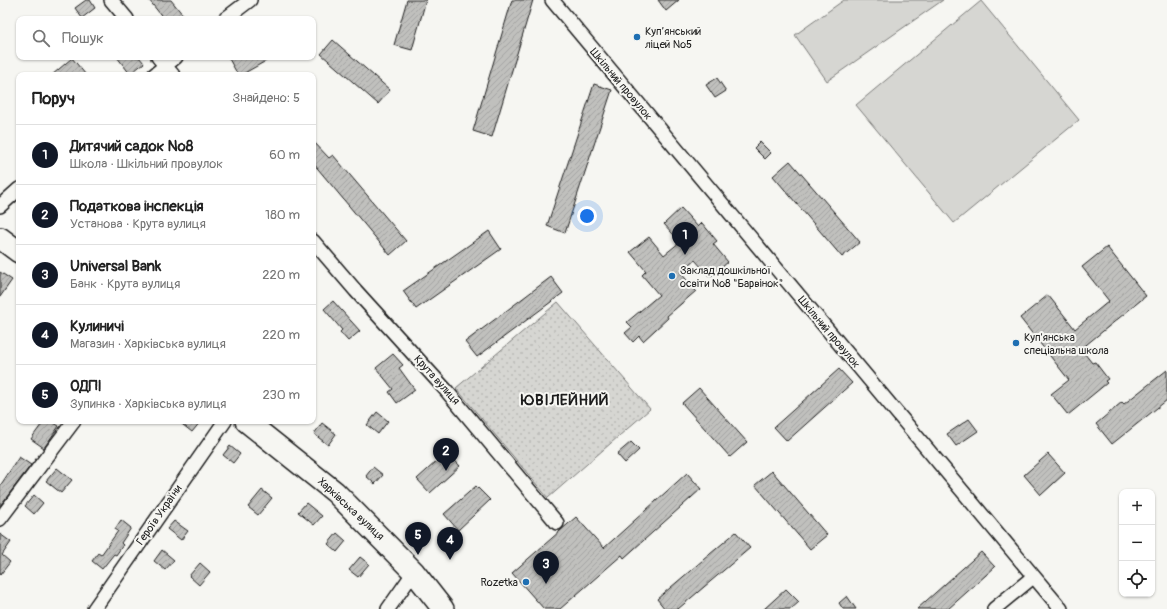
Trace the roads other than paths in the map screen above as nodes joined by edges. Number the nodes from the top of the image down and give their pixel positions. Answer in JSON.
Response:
{"nodes":[{"id":1,"x":111,"y":0,"type":"edge"},
{"id":2,"x":250,"y":0,"type":"edge"},
{"id":3,"x":552,"y":0,"type":"edge"},
{"id":4,"x":124,"y":16,"type":"edge"},
{"id":5,"x":229,"y":16,"type":"edge"},
{"id":6,"x":16,"y":192,"type":"edge"},
{"id":7,"x":0,"y":206,"type":"edge"},
{"id":8,"x":0,"y":238,"type":"edge"},
{"id":9,"x":316,"y":244,"type":"edge"},
{"id":10,"x":16,"y":250,"type":"edge"},
{"id":11,"x":72,"y":424,"type":"edge"},
{"id":12,"x":223,"y":424,"type":"edge"},
{"id":13,"x":250,"y":424,"type":"edge"},
{"id":14,"x":0,"y":519,"type":"edge"},
{"id":15,"x":557,"y":523,"type":"dead end"},
{"id":16,"x":414,"y":572,"type":"junction"},
{"id":17,"x":1033,"y":577,"type":"junction"},
{"id":18,"x":94,"y":609,"type":"edge"},
{"id":19,"x":388,"y":609,"type":"edge"},
{"id":20,"x":443,"y":609,"type":"edge"},
{"id":21,"x":994,"y":609,"type":"edge"},
{"id":22,"x":1061,"y":609,"type":"edge"}],
"edges":[{"from":1,"to":4,"type":"street"},
{"from":2,"to":5,"type":"street"},
{"from":3,"to":17,"type":"street","name":"Шкільний провулок"},
{"from":6,"to":7,"type":"street"},
{"from":8,"to":10,"type":"main road"},
{"from":9,"to":15,"type":"street","name":"Крута вулиця"},
{"from":11,"to":14,"type":"street"},
{"from":12,"to":18,"type":"street","name":"Героїв України"},
{"from":13,"to":16,"type":"main road","name":"Харківська вулиця"},
{"from":16,"to":19,"type":"street"},
{"from":16,"to":20,"type":"main road","name":"Харківська вулиця"},
{"from":17,"to":21,"type":"street"},
{"from":17,"to":22,"type":"street","name":"Шкільний провулок"}]}
